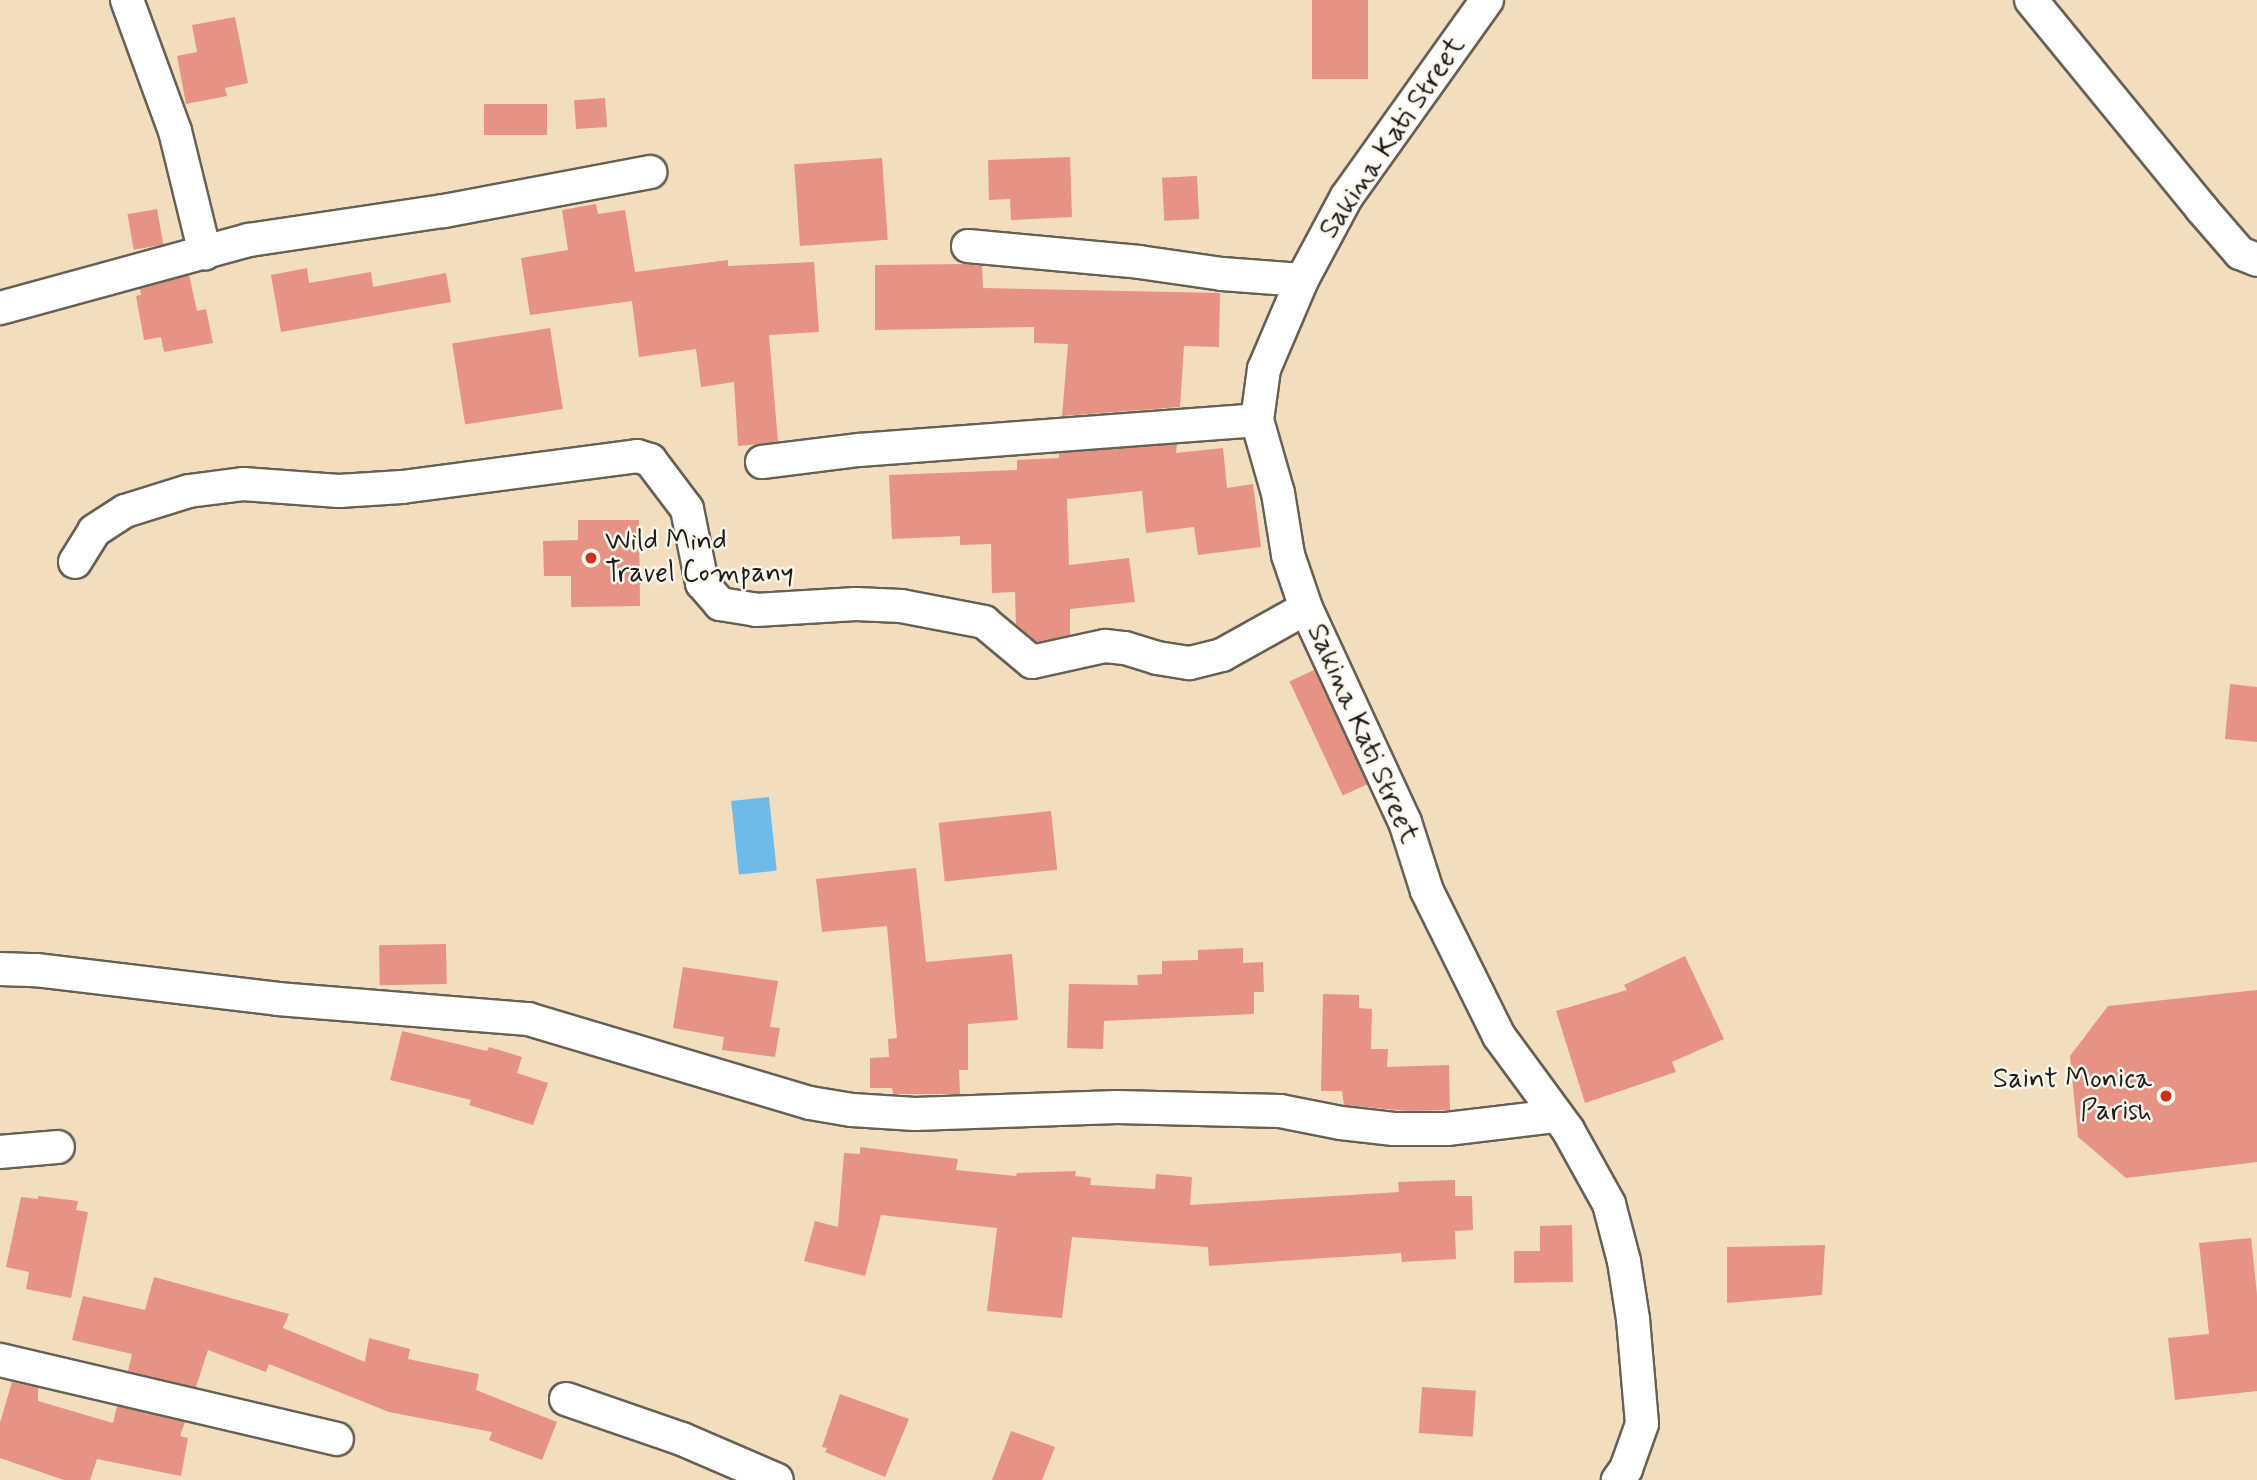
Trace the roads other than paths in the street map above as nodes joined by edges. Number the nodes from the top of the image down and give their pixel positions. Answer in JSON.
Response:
{"nodes":[{"id":1,"x":127,"y":0,"type":"edge"},
{"id":2,"x":1487,"y":0,"type":"edge"},
{"id":3,"x":2031,"y":0,"type":"edge"},
{"id":4,"x":650,"y":172,"type":"dead end"},
{"id":5,"x":968,"y":246,"type":"dead end"},
{"id":6,"x":205,"y":253,"type":"junction"},
{"id":7,"x":2257,"y":260,"type":"edge"},
{"id":8,"x":1302,"y":280,"type":"junction"},
{"id":9,"x":0,"y":308,"type":"edge"},
{"id":10,"x":1257,"y":420,"type":"junction"},
{"id":11,"x":762,"y":462,"type":"dead end"},
{"id":12,"x":75,"y":562,"type":"dead end"},
{"id":13,"x":1306,"y":608,"type":"junction"},
{"id":14,"x":0,"y":969,"type":"edge"},
{"id":15,"x":1556,"y":1116,"type":"junction"},
{"id":16,"x":58,"y":1147,"type":"dead end"},
{"id":17,"x":0,"y":1152,"type":"edge"},
{"id":18,"x":0,"y":1360,"type":"edge"},
{"id":19,"x":566,"y":1399,"type":"dead end"},
{"id":20,"x":337,"y":1438,"type":"dead end"},
{"id":21,"x":777,"y":1480,"type":"edge"},
{"id":22,"x":1618,"y":1480,"type":"edge"}],
"edges":[{"from":1,"to":6,"type":"street"},
{"from":2,"to":8,"type":"street","name":"Sakina Kati Street"},
{"from":3,"to":7,"type":"street"},
{"from":4,"to":6,"type":"street"},
{"from":5,"to":8,"type":"street"},
{"from":6,"to":9,"type":"street"},
{"from":8,"to":10,"type":"street","name":"Sakina Kati Street"},
{"from":10,"to":11,"type":"street"},
{"from":10,"to":13,"type":"street","name":"Sakina Kati Street"},
{"from":12,"to":13,"type":"street"},
{"from":13,"to":15,"type":"street","name":"Sakina Kati Street"},
{"from":14,"to":15,"type":"street"},
{"from":15,"to":22,"type":"street","name":"Sakina Kati Street"},
{"from":16,"to":17,"type":"street"},
{"from":18,"to":20,"type":"street"},
{"from":19,"to":21,"type":"street"}]}
